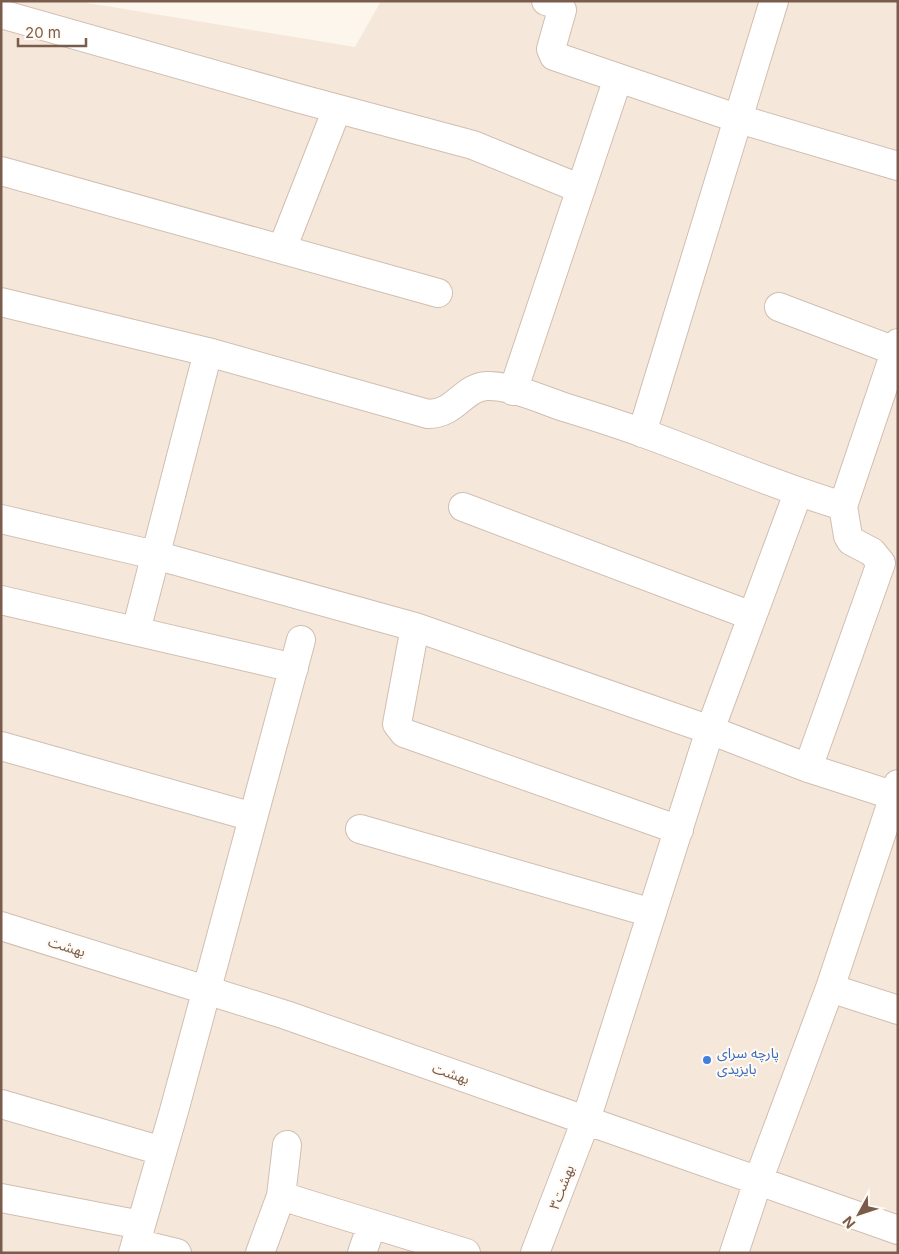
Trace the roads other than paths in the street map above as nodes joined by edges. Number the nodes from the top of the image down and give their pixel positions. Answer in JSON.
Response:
{"nodes":[{"id":1,"x":546,"y":1,"type":"edge"},
{"id":2,"x":774,"y":1,"type":"edge"},
{"id":3,"x":1,"y":14,"type":"edge"},
{"id":4,"x":618,"y":78,"type":"junction"},
{"id":5,"x":338,"y":109,"type":"junction"},
{"id":6,"x":739,"y":119,"type":"junction"},
{"id":7,"x":898,"y":166,"type":"edge"},
{"id":8,"x":1,"y":171,"type":"edge"},
{"id":9,"x":581,"y":189,"type":"junction"},
{"id":10,"x":282,"y":250,"type":"junction"},
{"id":11,"x":438,"y":293,"type":"dead end"},
{"id":12,"x":1,"y":302,"type":"edge"},
{"id":13,"x":779,"y":307,"type":"dead end"},
{"id":14,"x":896,"y":347,"type":"edge"},
{"id":15,"x":208,"y":352,"type":"junction"},
{"id":16,"x":513,"y":391,"type":"junction"},
{"id":17,"x":642,"y":433,"type":"junction"},
{"id":18,"x":798,"y":492,"type":"junction"},
{"id":19,"x":843,"y":506,"type":"junction"},
{"id":20,"x":463,"y":507,"type":"dead end"},
{"id":21,"x":1,"y":519,"type":"edge"},
{"id":22,"x":155,"y":555,"type":"junction"},
{"id":23,"x":1,"y":600,"type":"edge"},
{"id":24,"x":752,"y":616,"type":"junction"},
{"id":25,"x":415,"y":627,"type":"junction"},
{"id":26,"x":136,"y":631,"type":"junction"},
{"id":27,"x":301,"y":640,"type":"dead end"},
{"id":28,"x":294,"y":668,"type":"junction"},
{"id":29,"x":710,"y":730,"type":"junction"},
{"id":30,"x":1,"y":746,"type":"edge"},
{"id":31,"x":808,"y":768,"type":"junction"},
{"id":32,"x":896,"y":792,"type":"edge"},
{"id":33,"x":253,"y":817,"type":"junction"},
{"id":34,"x":360,"y":829,"type":"dead end"},
{"id":35,"x":679,"y":830,"type":"junction"},
{"id":36,"x":652,"y":913,"type":"junction"},
{"id":37,"x":1,"y":926,"type":"edge"},
{"id":38,"x":830,"y":988,"type":"junction"},
{"id":39,"x":206,"y":990,"type":"junction"},
{"id":40,"x":898,"y":1010,"type":"edge"},
{"id":41,"x":1,"y":1104,"type":"edge"},
{"id":42,"x":586,"y":1120,"type":"junction"},
{"id":43,"x":288,"y":1145,"type":"dead end"},
{"id":44,"x":162,"y":1151,"type":"junction"},
{"id":45,"x":758,"y":1181,"type":"junction"},
{"id":46,"x":281,"y":1196,"type":"junction"},
{"id":47,"x":1,"y":1198,"type":"edge"},
{"id":48,"x":372,"y":1224,"type":"junction"},
{"id":49,"x":898,"y":1230,"type":"edge"},
{"id":50,"x":137,"y":1240,"type":"edge"},
{"id":51,"x":177,"y":1253,"type":"edge"},
{"id":52,"x":260,"y":1253,"type":"edge"},
{"id":53,"x":362,"y":1253,"type":"edge"},
{"id":54,"x":466,"y":1253,"type":"edge"},
{"id":55,"x":535,"y":1253,"type":"edge"},
{"id":56,"x":734,"y":1253,"type":"edge"}],
"edges":[{"from":1,"to":4,"type":"street"},
{"from":2,"to":6,"type":"street"},
{"from":3,"to":5,"type":"street"},
{"from":4,"to":6,"type":"street"},
{"from":4,"to":9,"type":"street"},
{"from":5,"to":9,"type":"street"},
{"from":5,"to":10,"type":"street"},
{"from":6,"to":7,"type":"street"},
{"from":6,"to":17,"type":"street"},
{"from":8,"to":10,"type":"street"},
{"from":9,"to":16,"type":"street"},
{"from":10,"to":11,"type":"street"},
{"from":12,"to":15,"type":"street"},
{"from":13,"to":14,"type":"street"},
{"from":14,"to":19,"type":"street"},
{"from":15,"to":16,"type":"street"},
{"from":15,"to":22,"type":"street"},
{"from":16,"to":17,"type":"street"},
{"from":17,"to":18,"type":"street"},
{"from":18,"to":19,"type":"street"},
{"from":18,"to":24,"type":"street","name":"بهشت۳"},
{"from":19,"to":31,"type":"street"},
{"from":20,"to":24,"type":"street"},
{"from":21,"to":22,"type":"street"},
{"from":22,"to":25,"type":"street"},
{"from":22,"to":26,"type":"street"},
{"from":23,"to":26,"type":"street"},
{"from":24,"to":29,"type":"street","name":"بهشت۳"},
{"from":25,"to":29,"type":"street"},
{"from":25,"to":35,"type":"street"},
{"from":26,"to":28,"type":"street"},
{"from":27,"to":28,"type":"street"},
{"from":28,"to":33,"type":"street"},
{"from":29,"to":31,"type":"street"},
{"from":29,"to":35,"type":"street","name":"بهشت۳"},
{"from":30,"to":33,"type":"street"},
{"from":31,"to":32,"type":"street"},
{"from":32,"to":38,"type":"street"},
{"from":33,"to":39,"type":"street"},
{"from":34,"to":36,"type":"street"},
{"from":35,"to":36,"type":"street","name":"بهشت۳"},
{"from":36,"to":42,"type":"street","name":"بهشت۳"},
{"from":37,"to":39,"type":"street","name":"بهشت"},
{"from":38,"to":40,"type":"street"},
{"from":38,"to":45,"type":"street"},
{"from":39,"to":42,"type":"street","name":"بهشت"},
{"from":39,"to":44,"type":"street"},
{"from":41,"to":44,"type":"street"},
{"from":42,"to":45,"type":"street","name":"بهشت"},
{"from":42,"to":55,"type":"street","name":"بهشت۳"},
{"from":43,"to":46,"type":"street"},
{"from":44,"to":50,"type":"street"},
{"from":45,"to":49,"type":"street","name":"بهشت"},
{"from":45,"to":56,"type":"street"},
{"from":46,"to":48,"type":"street"},
{"from":46,"to":52,"type":"street"},
{"from":47,"to":50,"type":"street"},
{"from":48,"to":53,"type":"street"},
{"from":48,"to":54,"type":"street"},
{"from":50,"to":51,"type":"street"}]}
